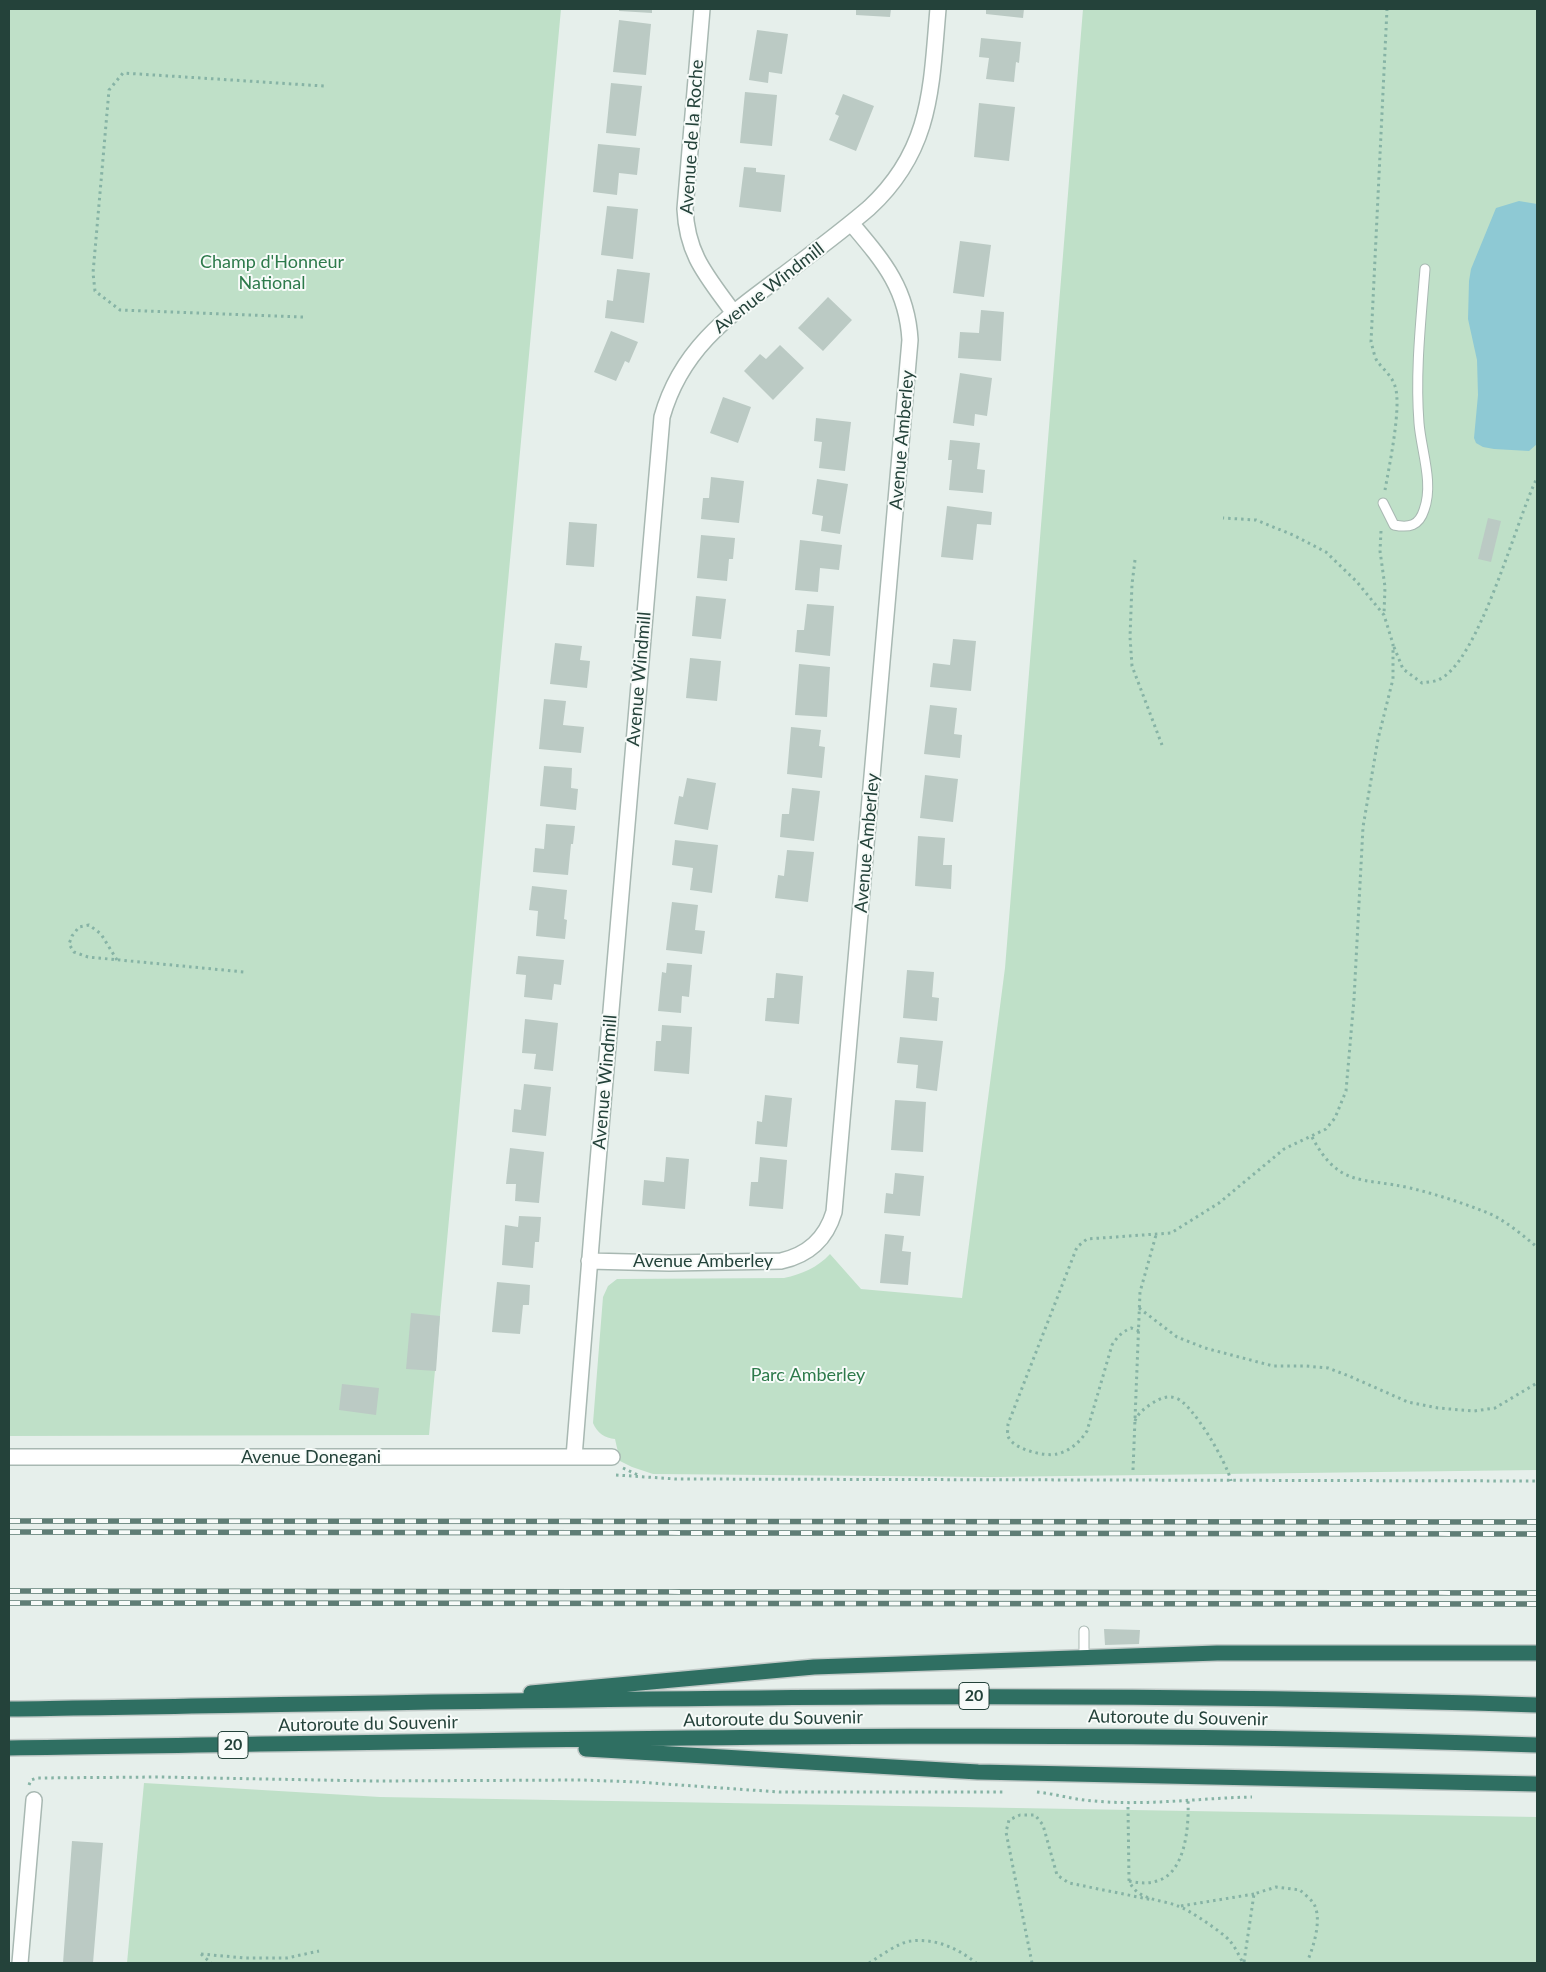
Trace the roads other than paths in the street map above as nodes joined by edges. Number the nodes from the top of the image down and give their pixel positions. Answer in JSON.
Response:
{"nodes":[{"id":1,"x":702,"y":9,"type":"edge"},
{"id":2,"x":938,"y":9,"type":"edge"},
{"id":3,"x":851,"y":223,"type":"junction"},
{"id":4,"x":1425,"y":269,"type":"dead end"},
{"id":5,"x":733,"y":312,"type":"junction"},
{"id":6,"x":1383,"y":503,"type":"road end"},
{"id":7,"x":590,"y":1261,"type":"junction"},
{"id":8,"x":9,"y":1456,"type":"edge"},
{"id":9,"x":574,"y":1457,"type":"junction"},
{"id":10,"x":616,"y":1462,"type":"road end"},
{"id":11,"x":1084,"y":1631,"type":"dead end"},
{"id":12,"x":1537,"y":1654,"type":"edge"},
{"id":13,"x":1084,"y":1658,"type":"junction"},
{"id":14,"x":410,"y":1704,"type":"junction"},
{"id":15,"x":1537,"y":1705,"type":"edge"},
{"id":16,"x":9,"y":1709,"type":"edge"},
{"id":17,"x":457,"y":1742,"type":"junction"},
{"id":18,"x":1537,"y":1745,"type":"edge"},
{"id":19,"x":9,"y":1748,"type":"edge"},
{"id":20,"x":1537,"y":1784,"type":"edge"},
{"id":21,"x":32,"y":1795,"type":"road end"},
{"id":22,"x":20,"y":1963,"type":"edge"}],
"edges":[{"from":1,"to":5,"type":"street","name":"Avenue de la Roche"},
{"from":2,"to":3,"type":"street","name":"Avenue Windmill"},
{"from":3,"to":5,"type":"street","name":"Avenue Windmill"},
{"from":3,"to":7,"type":"street","name":"Avenue Amberley"},
{"from":4,"to":6,"type":"lane"},
{"from":5,"to":7,"type":"street","name":"Avenue Windmill"},
{"from":7,"to":9,"type":"street","name":"Avenue Windmill"},
{"from":8,"to":9,"type":"street","name":"Avenue Donegani"},
{"from":9,"to":10,"type":"street","name":"Avenue Donegani"},
{"from":11,"to":13,"type":"lane"},
{"from":12,"to":13,"type":"highway"},
{"from":13,"to":14,"type":"highway"},
{"from":14,"to":15,"type":"highway","name":"Autoroute du Souvenir","number":"20"},
{"from":14,"to":16,"type":"highway","name":"Autoroute du Souvenir","number":"20"},
{"from":17,"to":18,"type":"highway","name":"Autoroute du Souvenir","number":"20"},
{"from":17,"to":19,"type":"highway","name":"Autoroute du Souvenir","number":"20"},
{"from":17,"to":20,"type":"highway"},
{"from":21,"to":22,"type":"street"}]}
